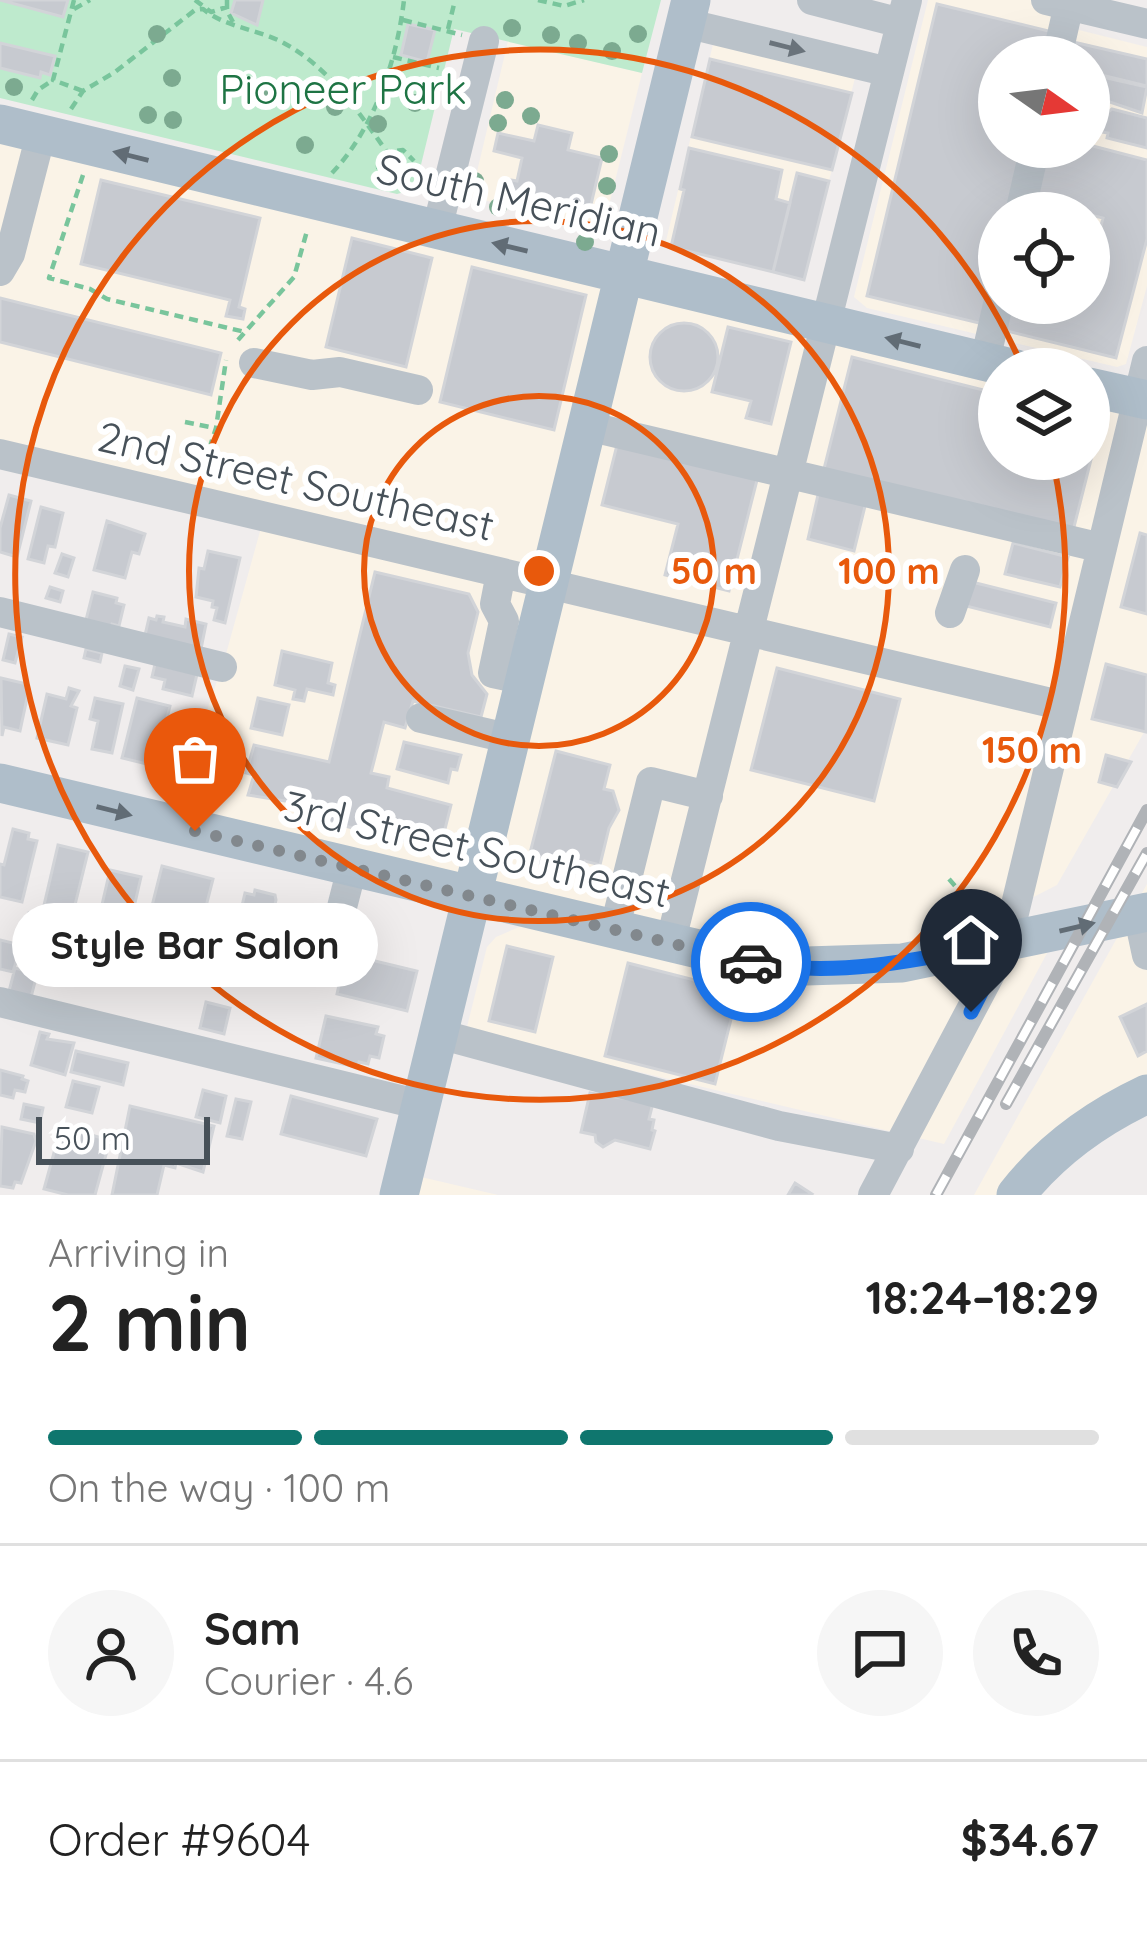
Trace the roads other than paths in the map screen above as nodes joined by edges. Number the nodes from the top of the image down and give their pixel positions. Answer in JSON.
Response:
{"nodes":[{"id":1,"x":812,"y":0,"type":"edge"},
{"id":2,"x":1062,"y":2,"type":"edge"},
{"id":3,"x":688,"y":11,"type":"edge"},
{"id":4,"x":904,"y":11,"type":"edge"},
{"id":5,"x":1147,"y":24,"type":"edge"},
{"id":6,"x":1059,"y":36,"type":"edge"},
{"id":7,"x":484,"y":41,"type":"road end"},
{"id":8,"x":889,"y":72,"type":"junction"},
{"id":9,"x":48,"y":114,"type":"junction"},
{"id":10,"x":0,"y":124,"type":"edge"},
{"id":11,"x":12,"y":195,"type":"edge"},
{"id":12,"x":437,"y":229,"type":"junction"},
{"id":13,"x":0,"y":271,"type":"edge"},
{"id":14,"x":624,"y":274,"type":"junction"},
{"id":15,"x":827,"y":323,"type":"junction"},
{"id":16,"x":978,"y":360,"type":"edge"},
{"id":17,"x":254,"y":363,"type":"dead end"},
{"id":18,"x":1110,"y":387,"type":"edge"},
{"id":19,"x":1144,"y":387,"type":"edge"},
{"id":20,"x":418,"y":390,"type":"dead end"},
{"id":21,"x":587,"y":426,"type":"junction"},
{"id":22,"x":0,"y":454,"type":"edge"},
{"id":23,"x":790,"y":473,"type":"junction"},
{"id":24,"x":1102,"y":548,"type":"junction"},
{"id":25,"x":965,"y":570,"type":"dead end"},
{"id":26,"x":501,"y":572,"type":"junction"},
{"id":27,"x":550,"y":584,"type":"junction"},
{"id":28,"x":0,"y":613,"type":"edge"},
{"id":29,"x":950,"y":613,"type":"dead end"},
{"id":30,"x":751,"y":632,"type":"junction"},
{"id":31,"x":221,"y":667,"type":"dead end"},
{"id":32,"x":526,"y":680,"type":"junction"},
{"id":33,"x":1064,"y":706,"type":"junction"},
{"id":34,"x":421,"y":718,"type":"dead end"},
{"id":35,"x":511,"y":739,"type":"junction"},
{"id":36,"x":0,"y":783,"type":"edge"},
{"id":37,"x":708,"y":796,"type":"junction"},
{"id":38,"x":352,"y":868,"type":"junction"},
{"id":39,"x":472,"y":897,"type":"junction"},
{"id":40,"x":340,"y":911,"type":"dead end"},
{"id":41,"x":1143,"y":913,"type":"edge"},
{"id":42,"x":994,"y":929,"type":"junction"},
{"id":43,"x":614,"y":931,"type":"junction"},
{"id":44,"x":670,"y":944,"type":"junction"},
{"id":45,"x":1147,"y":955,"type":"edge"},
{"id":46,"x":0,"y":1002,"type":"edge"},
{"id":47,"x":439,"y":1034,"type":"junction"},
{"id":48,"x":1147,"y":1094,"type":"edge"},
{"id":49,"x":421,"y":1105,"type":"junction"},
{"id":50,"x":898,"y":1149,"type":"junction"},
{"id":51,"x":399,"y":1195,"type":"edge"},
{"id":52,"x":874,"y":1195,"type":"edge"},
{"id":53,"x":1016,"y":1195,"type":"edge"}],
"edges":[{"from":1,"to":4,"type":"street"},
{"from":2,"to":5,"type":"street"},
{"from":2,"to":6,"type":"street"},
{"from":3,"to":8,"type":"street","one_way":true},
{"from":3,"to":14,"type":"main road"},
{"from":4,"to":8,"type":"street"},
{"from":7,"to":12,"type":"street"},
{"from":8,"to":15,"type":"street"},
{"from":9,"to":10,"type":"main road","name":"South Meridian"},
{"from":9,"to":11,"type":"street"},
{"from":12,"to":9,"type":"main road","name":"South Meridian","one_way":true},
{"from":11,"to":13,"type":"street"},
{"from":14,"to":12,"type":"main road","name":"South Meridian","one_way":true},
{"from":14,"to":15,"type":"main road","name":"South Meridian"},
{"from":14,"to":21,"type":"main road"},
{"from":16,"to":15,"type":"main road","name":"South Meridian","one_way":true},
{"from":15,"to":23,"type":"street"},
{"from":17,"to":20,"type":"street"},
{"from":18,"to":19,"type":"main road"},
{"from":19,"to":24,"type":"street"},
{"from":21,"to":23,"type":"street"},
{"from":21,"to":27,"type":"main road"},
{"from":22,"to":26,"type":"street","name":"2nd Street Southeast"},
{"from":23,"to":24,"type":"street"},
{"from":23,"to":30,"type":"street"},
{"from":24,"to":33,"type":"street"},
{"from":25,"to":29,"type":"street"},
{"from":26,"to":27,"type":"street","name":"2nd Street Southeast"},
{"from":26,"to":32,"type":"street"},
{"from":27,"to":30,"type":"street","name":"2nd Street Southeast"},
{"from":27,"to":32,"type":"main road"},
{"from":28,"to":31,"type":"street"},
{"from":30,"to":33,"type":"street","name":"2nd Street Southeast"},
{"from":30,"to":37,"type":"street"},
{"from":32,"to":35,"type":"main road"},
{"from":33,"to":42,"type":"street"},
{"from":34,"to":35,"type":"street"},
{"from":35,"to":39,"type":"main road"},
{"from":36,"to":38,"type":"main road","name":"3rd Street Southeast","one_way":true},
{"from":37,"to":43,"type":"street"},
{"from":37,"to":44,"type":"street"},
{"from":38,"to":39,"type":"main road","name":"3rd Street Southeast"},
{"from":38,"to":40,"type":"street"},
{"from":39,"to":43,"type":"main road","name":"3rd Street Southeast"},
{"from":39,"to":47,"type":"main road"},
{"from":42,"to":41,"type":"main road","name":"3rd Street Southeast","one_way":true},
{"from":41,"to":45,"type":"street"},
{"from":42,"to":44,"type":"main road","name":"3rd Street Southeast"},
{"from":42,"to":50,"type":"street"},
{"from":43,"to":44,"type":"main road","name":"3rd Street Southeast"},
{"from":46,"to":49,"type":"street"},
{"from":47,"to":49,"type":"main road"},
{"from":47,"to":50,"type":"street"},
{"from":48,"to":53,"type":"main road"},
{"from":49,"to":51,"type":"main road"},
{"from":50,"to":52,"type":"street"}]}
